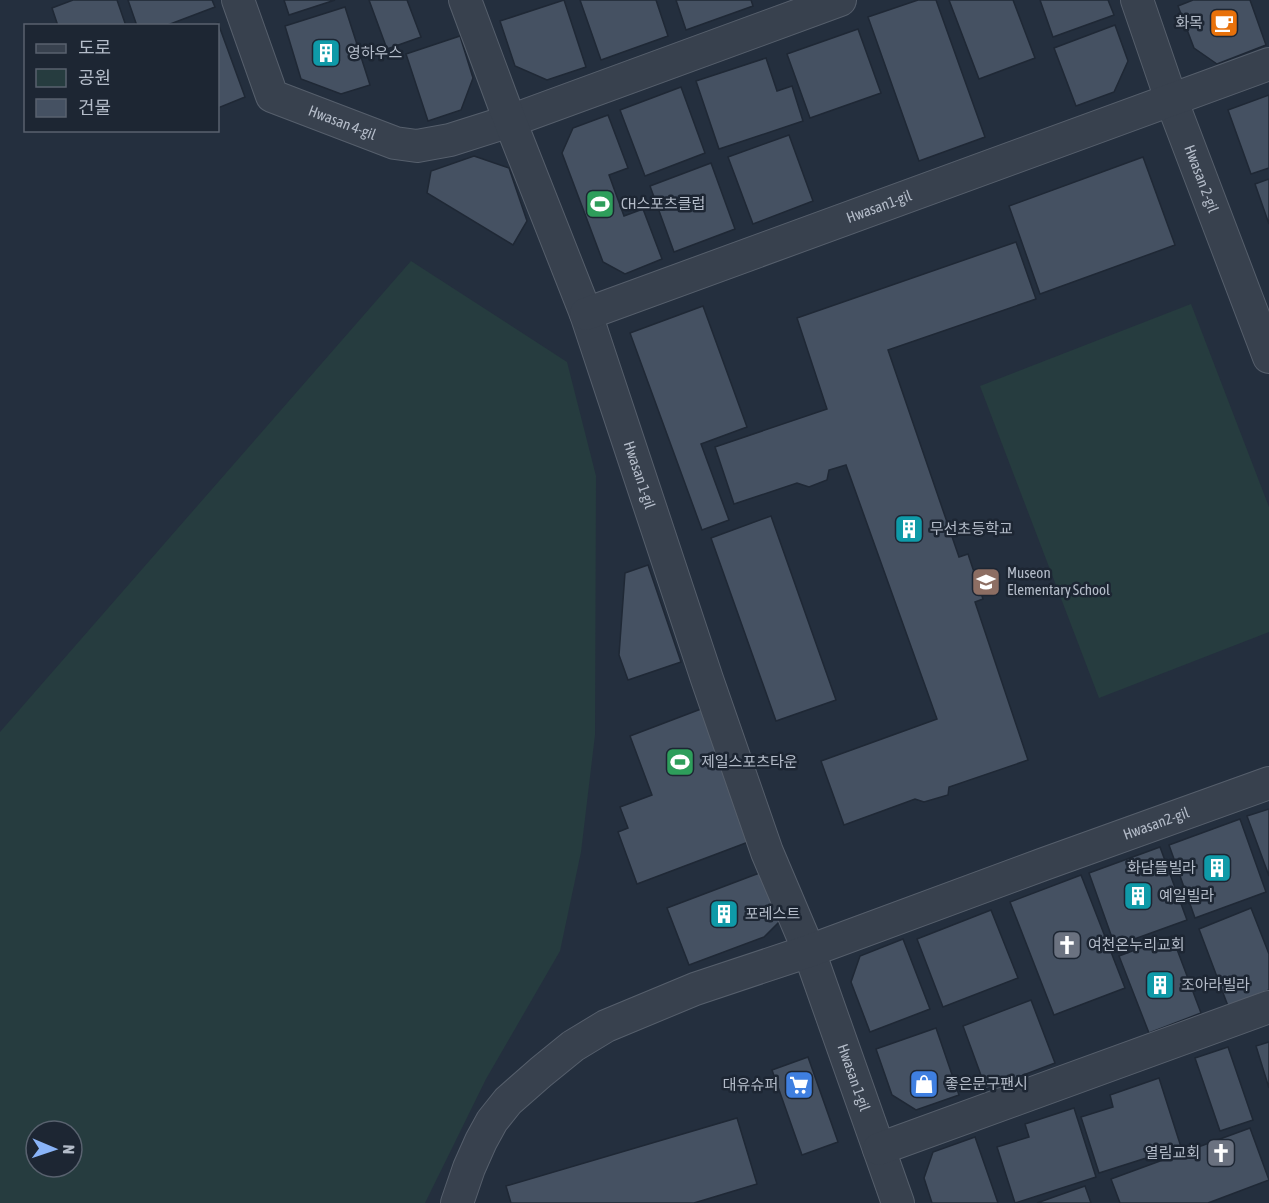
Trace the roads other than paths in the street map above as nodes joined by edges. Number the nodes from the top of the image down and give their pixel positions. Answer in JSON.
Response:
{"nodes":[{"id":1,"x":238,"y":0,"type":"edge"},
{"id":2,"x":465,"y":0,"type":"edge"},
{"id":3,"x":840,"y":0,"type":"edge"},
{"id":4,"x":1137,"y":0,"type":"edge"},
{"id":5,"x":1269,"y":64,"type":"edge"},
{"id":6,"x":1171,"y":99,"type":"junction"},
{"id":7,"x":510,"y":121,"type":"junction"},
{"id":8,"x":586,"y":314,"type":"junction"},
{"id":9,"x":1269,"y":357,"type":"edge"},
{"id":10,"x":1269,"y":783,"type":"edge"},
{"id":11,"x":809,"y":951,"type":"junction"},
{"id":12,"x":1269,"y":1007,"type":"edge"},
{"id":13,"x":879,"y":1149,"type":"junction"},
{"id":14,"x":458,"y":1203,"type":"edge"},
{"id":15,"x":898,"y":1203,"type":"edge"}],
"edges":[{"from":1,"to":7,"type":"street","name":"Hwasan 4-gil"},
{"from":2,"to":7,"type":"street","name":"Hwasan 1-gil"},
{"from":3,"to":7,"type":"street"},
{"from":4,"to":6,"type":"street","name":"Hwasan 2-gil"},
{"from":5,"to":6,"type":"street","name":"Hwasan1-gil"},
{"from":6,"to":8,"type":"street","name":"Hwasan1-gil"},
{"from":6,"to":9,"type":"street","name":"Hwasan 2-gil"},
{"from":7,"to":8,"type":"street","name":"Hwasan 1-gil"},
{"from":8,"to":11,"type":"street","name":"Hwasan 1-gil"},
{"from":10,"to":11,"type":"street","name":"Hwasan2-gil"},
{"from":11,"to":13,"type":"street","name":"Hwasan 1-gil"},
{"from":11,"to":14,"type":"street"},
{"from":12,"to":13,"type":"street"},
{"from":13,"to":15,"type":"street","name":"Hwasan 1-gil"}]}
